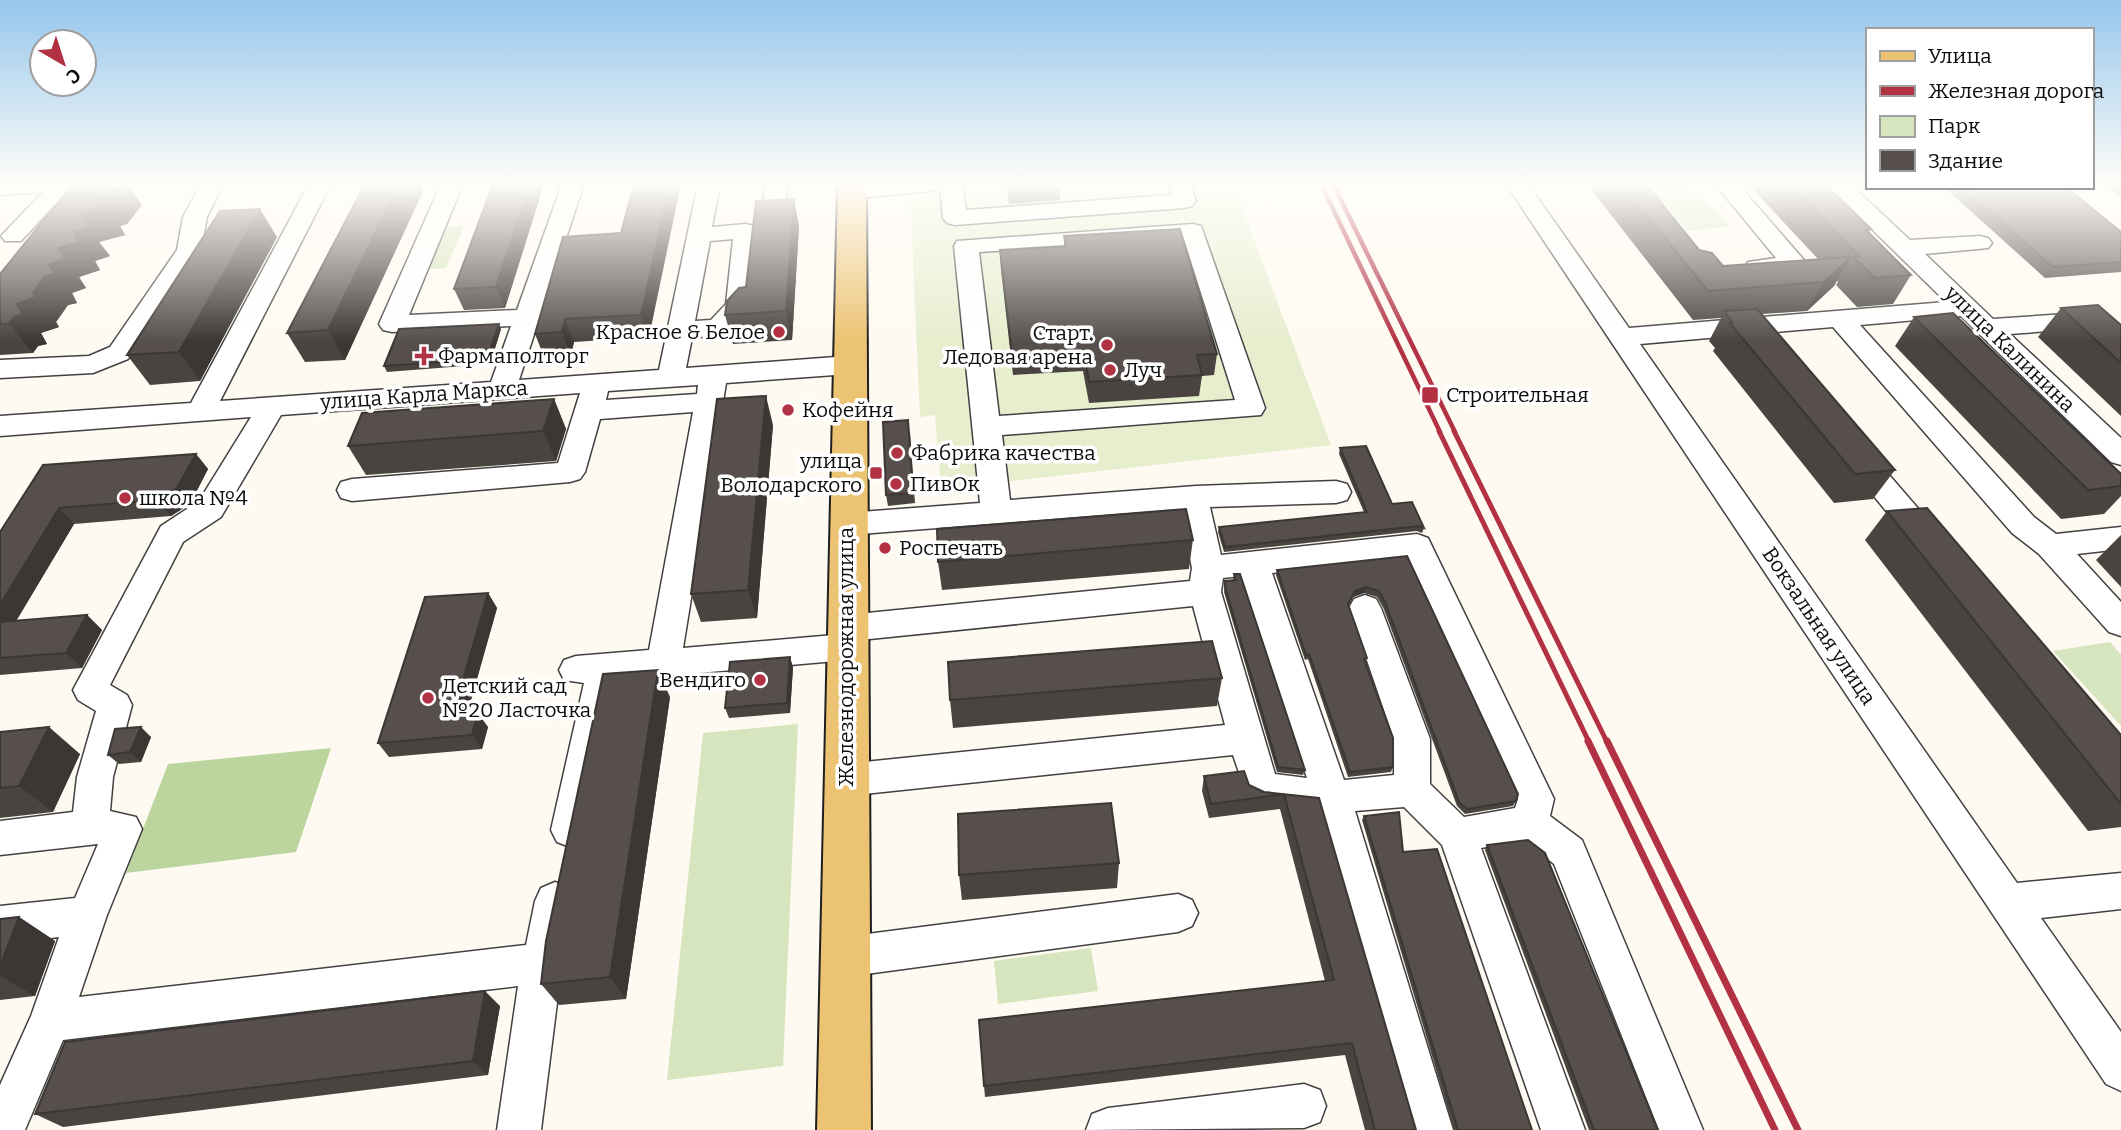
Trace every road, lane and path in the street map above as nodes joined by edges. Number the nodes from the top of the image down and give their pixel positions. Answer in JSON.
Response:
{"nodes":[{"id":1,"x":191,"y":237,"type":"edge"},
{"id":2,"x":293,"y":237,"type":"edge"},
{"id":3,"x":429,"y":237,"type":"edge"},
{"id":4,"x":554,"y":237,"type":"edge"},
{"id":5,"x":700,"y":237,"type":"edge"},
{"id":6,"x":745,"y":237,"type":"edge"},
{"id":7,"x":851,"y":237,"type":"edge"},
{"id":8,"x":963,"y":237,"type":"edge"},
{"id":9,"x":1106,"y":237,"type":"edge"},
{"id":10,"x":1195,"y":237,"type":"edge"},
{"id":11,"x":1553,"y":237,"type":"edge"},
{"id":12,"x":1771,"y":237,"type":"edge"},
{"id":13,"x":1892,"y":237,"type":"edge"},
{"id":14,"x":1980,"y":243,"type":"dead end"},
{"id":15,"x":966,"y":246,"type":"junction"},
{"id":16,"x":1904,"y":248,"type":"junction"},
{"id":17,"x":1733,"y":269,"type":"edge"},
{"id":18,"x":1967,"y":308,"type":"junction"},
{"id":19,"x":526,"y":317,"type":"junction"},
{"id":20,"x":1840,"y":319,"type":"junction"},
{"id":21,"x":1749,"y":327,"type":"junction"},
{"id":22,"x":1987,"y":327,"type":"junction"},
{"id":23,"x":681,"y":330,"type":"junction"},
{"id":24,"x":1622,"y":337,"type":"junction"},
{"id":25,"x":2121,"y":356,"type":"edge"},
{"id":26,"x":1775,"y":358,"type":"edge"},
{"id":27,"x":849,"y":365,"type":"junction"},
{"id":28,"x":0,"y":369,"type":"edge"},
{"id":29,"x":671,"y":377,"type":"junction"},
{"id":30,"x":713,"y":388,"type":"junction"},
{"id":31,"x":502,"y":390,"type":"junction"},
{"id":32,"x":594,"y":396,"type":"junction"},
{"id":33,"x":272,"y":406,"type":"junction"},
{"id":34,"x":201,"y":411,"type":"junction"},
{"id":35,"x":2,"y":428,"type":"edge"},
{"id":36,"x":985,"y":428,"type":"junction"},
{"id":37,"x":1836,"y":430,"type":"edge"},
{"id":38,"x":2121,"y":455,"type":"edge"},
{"id":39,"x":352,"y":490,"type":"dead end"},
{"id":40,"x":1336,"y":492,"type":"dead end"},
{"id":41,"x":1196,"y":497,"type":"junction"},
{"id":42,"x":996,"y":512,"type":"junction"},
{"id":43,"x":847,"y":524,"type":"junction"},
{"id":44,"x":2121,"y":538,"type":"edge"},
{"id":45,"x":2050,"y":546,"type":"junction"},
{"id":46,"x":1253,"y":564,"type":"junction"},
{"id":47,"x":1949,"y":565,"type":"edge"},
{"id":48,"x":1206,"y":580,"type":"junction"},
{"id":49,"x":1365,"y":608,"type":"dead end"},
{"id":50,"x":2121,"y":623,"type":"edge"},
{"id":51,"x":846,"y":638,"type":"junction"},
{"id":52,"x":663,"y":664,"type":"junction"},
{"id":53,"x":1247,"y":738,"type":"junction"},
{"id":54,"x":845,"y":780,"type":"junction"},
{"id":55,"x":1412,"y":790,"type":"junction"},
{"id":56,"x":1332,"y":797,"type":"junction"},
{"id":57,"x":1529,"y":822,"type":"junction"},
{"id":58,"x":90,"y":827,"type":"junction"},
{"id":59,"x":1457,"y":835,"type":"junction"},
{"id":60,"x":0,"y":838,"type":"edge"},
{"id":61,"x":2121,"y":891,"type":"edge"},
{"id":62,"x":2008,"y":903,"type":"junction"},
{"id":63,"x":1178,"y":913,"type":"dead end"},
{"id":64,"x":87,"y":915,"type":"junction"},
{"id":65,"x":0,"y":925,"type":"edge"},
{"id":66,"x":844,"y":957,"type":"junction"},
{"id":67,"x":542,"y":963,"type":"junction"},
{"id":68,"x":50,"y":1021,"type":"junction"},
{"id":69,"x":2121,"y":1069,"type":"edge"},
{"id":70,"x":1304,"y":1106,"type":"dead end"},
{"id":71,"x":3,"y":1130,"type":"edge"},
{"id":72,"x":519,"y":1130,"type":"edge"},
{"id":73,"x":844,"y":1130,"type":"edge"},
{"id":74,"x":1108,"y":1130,"type":"edge"},
{"id":75,"x":1431,"y":1130,"type":"edge"},
{"id":76,"x":1563,"y":1130,"type":"edge"},
{"id":77,"x":1681,"y":1130,"type":"edge"}],
"edges":[{"from":1,"to":28,"type":"street"},
{"from":2,"to":34,"type":"street"},
{"from":3,"to":19,"type":"street"},
{"from":4,"to":19,"type":"street"},
{"from":5,"to":23,"type":"street"},
{"from":6,"to":23,"type":"street"},
{"from":7,"to":27,"type":"main road","name":"Железнодорожная улица"},
{"from":8,"to":15,"type":"street"},
{"from":9,"to":15,"type":"street"},
{"from":10,"to":36,"type":"street"},
{"from":11,"to":24,"type":"street","name":"Вокзальная улица"},
{"from":12,"to":17,"type":"street"},
{"from":13,"to":16,"type":"street","name":"улица Калинина"},
{"from":14,"to":16,"type":"street"},
{"from":15,"to":36,"type":"street"},
{"from":16,"to":18,"type":"street","name":"улица Калинина"},
{"from":18,"to":20,"type":"street"},
{"from":18,"to":22,"type":"street","name":"улица Калинина"},
{"from":19,"to":31,"type":"street"},
{"from":20,"to":21,"type":"street"},
{"from":20,"to":45,"type":"street"},
{"from":21,"to":24,"type":"street"},
{"from":21,"to":26,"type":"street"},
{"from":22,"to":25,"type":"street"},
{"from":22,"to":38,"type":"street","name":"улица Калинина"},
{"from":23,"to":29,"type":"street"},
{"from":24,"to":62,"type":"street","name":"Вокзальная улица"},
{"from":27,"to":30,"type":"street","name":"улица Карла Маркса"},
{"from":27,"to":43,"type":"main road","name":"Железнодорожная улица"},
{"from":29,"to":30,"type":"street","name":"улица Карла Маркса"},
{"from":29,"to":32,"type":"street","name":"улица Карла Маркса"},
{"from":30,"to":32,"type":"street"},
{"from":30,"to":52,"type":"street"},
{"from":31,"to":32,"type":"street","name":"улица Карла Маркса"},
{"from":31,"to":33,"type":"street","name":"улица Карла Маркса"},
{"from":32,"to":39,"type":"street"},
{"from":33,"to":34,"type":"street","name":"улица Карла Маркса"},
{"from":33,"to":58,"type":"street"},
{"from":34,"to":35,"type":"street","name":"улица Карла Маркса"},
{"from":36,"to":42,"type":"street"},
{"from":37,"to":47,"type":"street"},
{"from":40,"to":41,"type":"street"},
{"from":41,"to":42,"type":"street"},
{"from":41,"to":48,"type":"street"},
{"from":42,"to":43,"type":"street"},
{"from":43,"to":51,"type":"main road","name":"Железнодорожная улица"},
{"from":44,"to":45,"type":"street"},
{"from":45,"to":50,"type":"street"},
{"from":46,"to":48,"type":"street"},
{"from":46,"to":56,"type":"street"},
{"from":46,"to":57,"type":"street"},
{"from":48,"to":51,"type":"street"},
{"from":48,"to":53,"type":"street"},
{"from":49,"to":55,"type":"street"},
{"from":51,"to":52,"type":"street"},
{"from":51,"to":54,"type":"main road","name":"Железнодорожная улица"},
{"from":52,"to":67,"type":"street"},
{"from":53,"to":54,"type":"street"},
{"from":53,"to":56,"type":"street"},
{"from":54,"to":66,"type":"main road","name":"Железнодорожная улица"},
{"from":55,"to":56,"type":"street"},
{"from":55,"to":59,"type":"street"},
{"from":56,"to":75,"type":"street"},
{"from":57,"to":59,"type":"street"},
{"from":57,"to":77,"type":"street"},
{"from":58,"to":60,"type":"street"},
{"from":58,"to":64,"type":"street"},
{"from":59,"to":76,"type":"street"},
{"from":61,"to":62,"type":"street"},
{"from":62,"to":69,"type":"street","name":"Вокзальная улица"},
{"from":63,"to":66,"type":"street"},
{"from":64,"to":65,"type":"street"},
{"from":64,"to":68,"type":"street"},
{"from":66,"to":73,"type":"main road","name":"Железнодорожная улица"},
{"from":67,"to":68,"type":"street"},
{"from":67,"to":72,"type":"street"},
{"from":68,"to":71,"type":"street"},
{"from":70,"to":74,"type":"street"}]}
